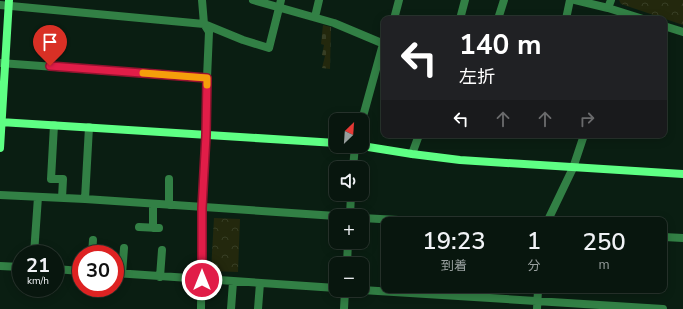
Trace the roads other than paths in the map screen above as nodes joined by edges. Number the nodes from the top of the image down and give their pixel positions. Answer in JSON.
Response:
{"nodes":[{"id":1,"x":202,"y":0,"type":"edge"},
{"id":2,"x":253,"y":0,"type":"edge"},
{"id":3,"x":319,"y":0,"type":"edge"},
{"id":4,"x":399,"y":0,"type":"edge"},
{"id":5,"x":465,"y":0,"type":"edge"},
{"id":6,"x":504,"y":0,"type":"edge"},
{"id":7,"x":570,"y":0,"type":"edge"},
{"id":8,"x":575,"y":0,"type":"edge"},
{"id":9,"x":9,"y":3,"type":"edge"},
{"id":10,"x":280,"y":3,"type":"edge"},
{"id":11,"x":0,"y":4,"type":"edge"},
{"id":12,"x":609,"y":4,"type":"edge"},
{"id":13,"x":395,"y":16,"type":"edge"},
{"id":14,"x":461,"y":16,"type":"edge"},
{"id":15,"x":499,"y":16,"type":"edge"},
{"id":16,"x":567,"y":16,"type":"edge"},
{"id":17,"x":623,"y":16,"type":"edge"},
{"id":18,"x":315,"y":17,"type":"junction"},
{"id":19,"x":204,"y":24,"type":"junction"},
{"id":20,"x":667,"y":27,"type":"edge"},
{"id":21,"x":683,"y":32,"type":"edge"},
{"id":22,"x":381,"y":43,"type":"edge"},
{"id":23,"x":381,"y":54,"type":"edge"},
{"id":24,"x":3,"y":63,"type":"edge"},
{"id":25,"x":207,"y":78,"type":"junction"},
{"id":26,"x":2,"y":95,"type":"edge"},
{"id":27,"x":364,"y":113,"type":"edge"},
{"id":28,"x":1,"y":122,"type":"edge"},
{"id":29,"x":54,"y":125,"type":"junction"},
{"id":30,"x":89,"y":127,"type":"junction"},
{"id":31,"x":206,"y":135,"type":"junction"},
{"id":32,"x":419,"y":138,"type":"edge"},
{"id":33,"x":583,"y":138,"type":"edge"},
{"id":34,"x":329,"y":143,"type":"edge"},
{"id":35,"x":369,"y":147,"type":"edge"},
{"id":36,"x":0,"y":148,"type":"edge"},
{"id":37,"x":412,"y":154,"type":"junction"},
{"id":38,"x":573,"y":168,"type":"junction"},
{"id":39,"x":683,"y":174,"type":"edge"},
{"id":40,"x":169,"y":179,"type":"dead end"},
{"id":41,"x":0,"y":195,"type":"edge"},
{"id":42,"x":38,"y":197,"type":"junction"},
{"id":43,"x":62,"y":198,"type":"junction"},
{"id":44,"x":86,"y":199,"type":"junction"},
{"id":45,"x":153,"y":204,"type":"junction"},
{"id":46,"x":169,"y":205,"type":"junction"},
{"id":47,"x":202,"y":208,"type":"junction"},
{"id":48,"x":329,"y":216,"type":"edge"},
{"id":49,"x":549,"y":217,"type":"edge"},
{"id":50,"x":369,"y":218,"type":"edge"},
{"id":51,"x":381,"y":219,"type":"edge"},
{"id":52,"x":139,"y":227,"type":"dead end"},
{"id":53,"x":667,"y":237,"type":"edge"},
{"id":54,"x":683,"y":238,"type":"edge"},
{"id":55,"x":94,"y":240,"type":"dead end"},
{"id":56,"x":35,"y":245,"type":"edge"},
{"id":57,"x":93,"y":245,"type":"edge"},
{"id":58,"x":162,"y":250,"type":"dead end"},
{"id":59,"x":0,"y":266,"type":"edge"},
{"id":60,"x":12,"y":267,"type":"edge"},
{"id":61,"x":124,"y":274,"type":"edge"},
{"id":62,"x":160,"y":277,"type":"junction"},
{"id":63,"x":202,"y":280,"type":"junction"},
{"id":64,"x":233,"y":282,"type":"junction"},
{"id":65,"x":260,"y":283,"type":"junction"},
{"id":66,"x":329,"y":288,"type":"edge"},
{"id":67,"x":369,"y":291,"type":"edge"},
{"id":68,"x":381,"y":292,"type":"edge"},
{"id":69,"x":397,"y":293,"type":"edge"},
{"id":70,"x":538,"y":293,"type":"edge"},
{"id":71,"x":345,"y":297,"type":"edge"},
{"id":72,"x":537,"y":305,"type":"edge"},
{"id":73,"x":201,"y":309,"type":"edge"},
{"id":74,"x":231,"y":309,"type":"edge"},
{"id":75,"x":258,"y":309,"type":"edge"},
{"id":76,"x":344,"y":309,"type":"edge"},
{"id":77,"x":663,"y":309,"type":"edge"}],
"edges":[{"from":1,"to":19,"type":"street"},
{"from":2,"to":10,"type":"street"},
{"from":3,"to":18,"type":"street"},
{"from":4,"to":13,"type":"street"},
{"from":5,"to":14,"type":"street"},
{"from":6,"to":15,"type":"street"},
{"from":7,"to":16,"type":"street"},
{"from":8,"to":12,"type":"street"},
{"from":9,"to":11,"type":"street"},
{"from":9,"to":19,"type":"street"},
{"from":9,"to":24,"type":"street"},
{"from":10,"to":18,"type":"street"},
{"from":10,"to":19,"type":"street"},
{"from":12,"to":17,"type":"street"},
{"from":18,"to":22,"type":"street"},
{"from":19,"to":25,"type":"street"},
{"from":20,"to":21,"type":"street"},
{"from":23,"to":27,"type":"street"},
{"from":24,"to":25,"type":"street"},
{"from":24,"to":26,"type":"street"},
{"from":25,"to":31,"type":"street"},
{"from":26,"to":28,"type":"street"},
{"from":28,"to":29,"type":"street"},
{"from":28,"to":36,"type":"street"},
{"from":29,"to":30,"type":"street"},
{"from":29,"to":43,"type":"street"},
{"from":30,"to":31,"type":"street"},
{"from":30,"to":44,"type":"street"},
{"from":31,"to":34,"type":"street"},
{"from":31,"to":47,"type":"street"},
{"from":32,"to":37,"type":"street"},
{"from":33,"to":38,"type":"street"},
{"from":35,"to":37,"type":"street"},
{"from":37,"to":38,"type":"street"},
{"from":38,"to":39,"type":"street"},
{"from":38,"to":49,"type":"street"},
{"from":40,"to":46,"type":"street"},
{"from":41,"to":42,"type":"street"},
{"from":42,"to":43,"type":"street"},
{"from":42,"to":56,"type":"street"},
{"from":43,"to":44,"type":"street"},
{"from":44,"to":45,"type":"street"},
{"from":45,"to":46,"type":"street"},
{"from":45,"to":52,"type":"street"},
{"from":46,"to":47,"type":"street"},
{"from":47,"to":48,"type":"street"},
{"from":47,"to":63,"type":"street"},
{"from":50,"to":51,"type":"street"},
{"from":53,"to":54,"type":"street"},
{"from":55,"to":57,"type":"street"},
{"from":58,"to":62,"type":"street"},
{"from":59,"to":60,"type":"street"},
{"from":61,"to":62,"type":"street"},
{"from":62,"to":63,"type":"street"},
{"from":63,"to":64,"type":"street"},
{"from":63,"to":73,"type":"street"},
{"from":64,"to":65,"type":"street"},
{"from":64,"to":74,"type":"street"},
{"from":65,"to":66,"type":"street"},
{"from":65,"to":75,"type":"street"},
{"from":67,"to":68,"type":"street"},
{"from":69,"to":72,"type":"street"},
{"from":70,"to":72,"type":"street"},
{"from":71,"to":76,"type":"street"},
{"from":72,"to":77,"type":"street"}]}
